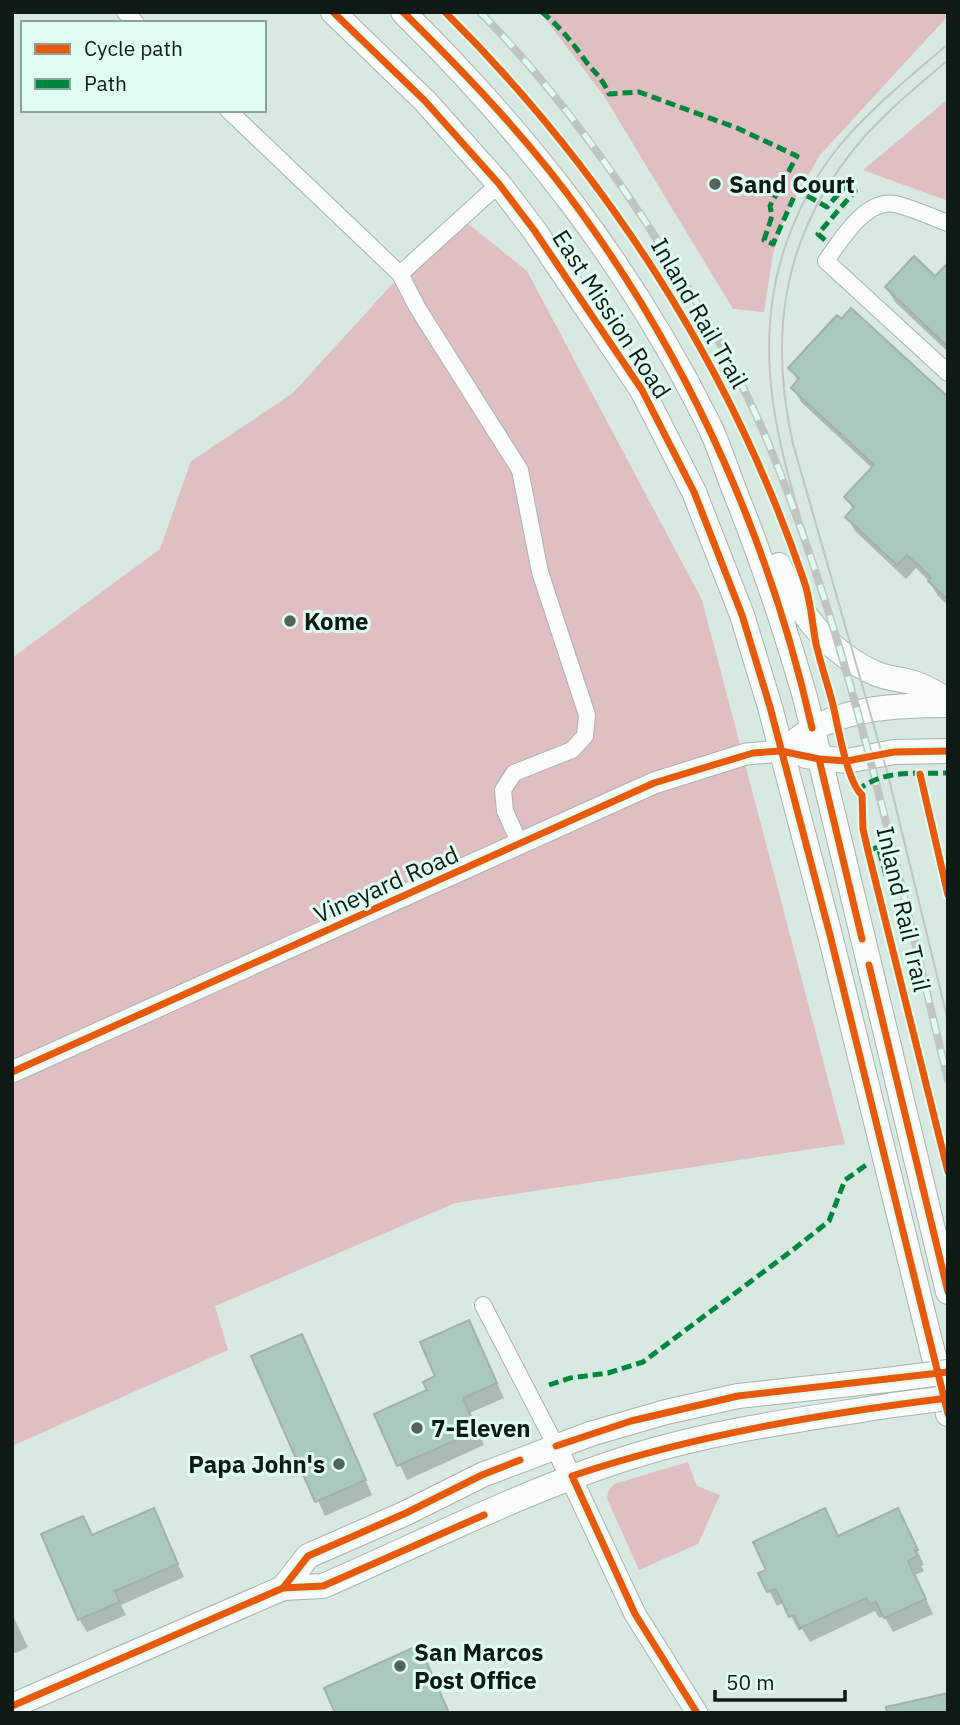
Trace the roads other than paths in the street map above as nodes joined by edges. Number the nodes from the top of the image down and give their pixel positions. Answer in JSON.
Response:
{"nodes":[{"id":1,"x":333,"y":12,"type":"edge"},
{"id":2,"x":403,"y":12,"type":"edge"},
{"id":3,"x":230,"y":112,"type":"edge"},
{"id":4,"x":499,"y":184,"type":"junction"},
{"id":5,"x":948,"y":223,"type":"edge"},
{"id":6,"x":400,"y":274,"type":"junction"},
{"id":7,"x":948,"y":373,"type":"edge"},
{"id":8,"x":709,"y":425,"type":"junction"},
{"id":9,"x":948,"y":702,"type":"edge"},
{"id":10,"x":812,"y":728,"type":"junction"},
{"id":11,"x":781,"y":751,"type":"junction"},
{"id":12,"x":948,"y":751,"type":"edge"},
{"id":13,"x":819,"y":759,"type":"junction"},
{"id":14,"x":520,"y":844,"type":"junction"},
{"id":15,"x":12,"y":1072,"type":"edge"},
{"id":16,"x":948,"y":1292,"type":"edge"},
{"id":17,"x":483,"y":1305,"type":"dead end"},
{"id":18,"x":946,"y":1386,"type":"edge"},
{"id":19,"x":948,"y":1414,"type":"edge"},
{"id":20,"x":556,"y":1446,"type":"junction"},
{"id":21,"x":572,"y":1476,"type":"junction"},
{"id":22,"x":283,"y":1588,"type":"junction"},
{"id":23,"x":12,"y":1706,"type":"edge"},
{"id":24,"x":697,"y":1713,"type":"edge"}],
"edges":[{"from":1,"to":4,"type":"main road","name":"East Mission Road"},
{"from":2,"to":8,"type":"main road","name":"East Mission Road"},
{"from":3,"to":6,"type":"street"},
{"from":4,"to":6,"type":"street"},
{"from":4,"to":11,"type":"main road","name":"East Mission Road"},
{"from":5,"to":7,"type":"street"},
{"from":6,"to":14,"type":"street"},
{"from":8,"to":9,"type":"main road"},
{"from":8,"to":10,"type":"main road","name":"East Mission Road"},
{"from":9,"to":10,"type":"main road"},
{"from":10,"to":11,"type":"main road"},
{"from":10,"to":13,"type":"main road","name":"East Mission Road"},
{"from":11,"to":13,"type":"main road"},
{"from":11,"to":14,"type":"main road","name":"Vineyard Road"},
{"from":11,"to":18,"type":"main road","name":"East Mission Road"},
{"from":12,"to":13,"type":"main road"},
{"from":13,"to":16,"type":"main road","name":"East Mission Road"},
{"from":14,"to":15,"type":"main road","name":"Vineyard Road"},
{"from":17,"to":20,"type":"street"},
{"from":18,"to":19,"type":"main road","name":"East Mission Road"},
{"from":18,"to":20,"type":"main road","bridge":true},
{"from":18,"to":21,"type":"main road","bridge":true},
{"from":20,"to":21,"type":"main road"},
{"from":20,"to":22,"type":"main road"},
{"from":21,"to":22,"type":"main road"},
{"from":21,"to":24,"type":"main road"},
{"from":22,"to":23,"type":"main road"}]}
